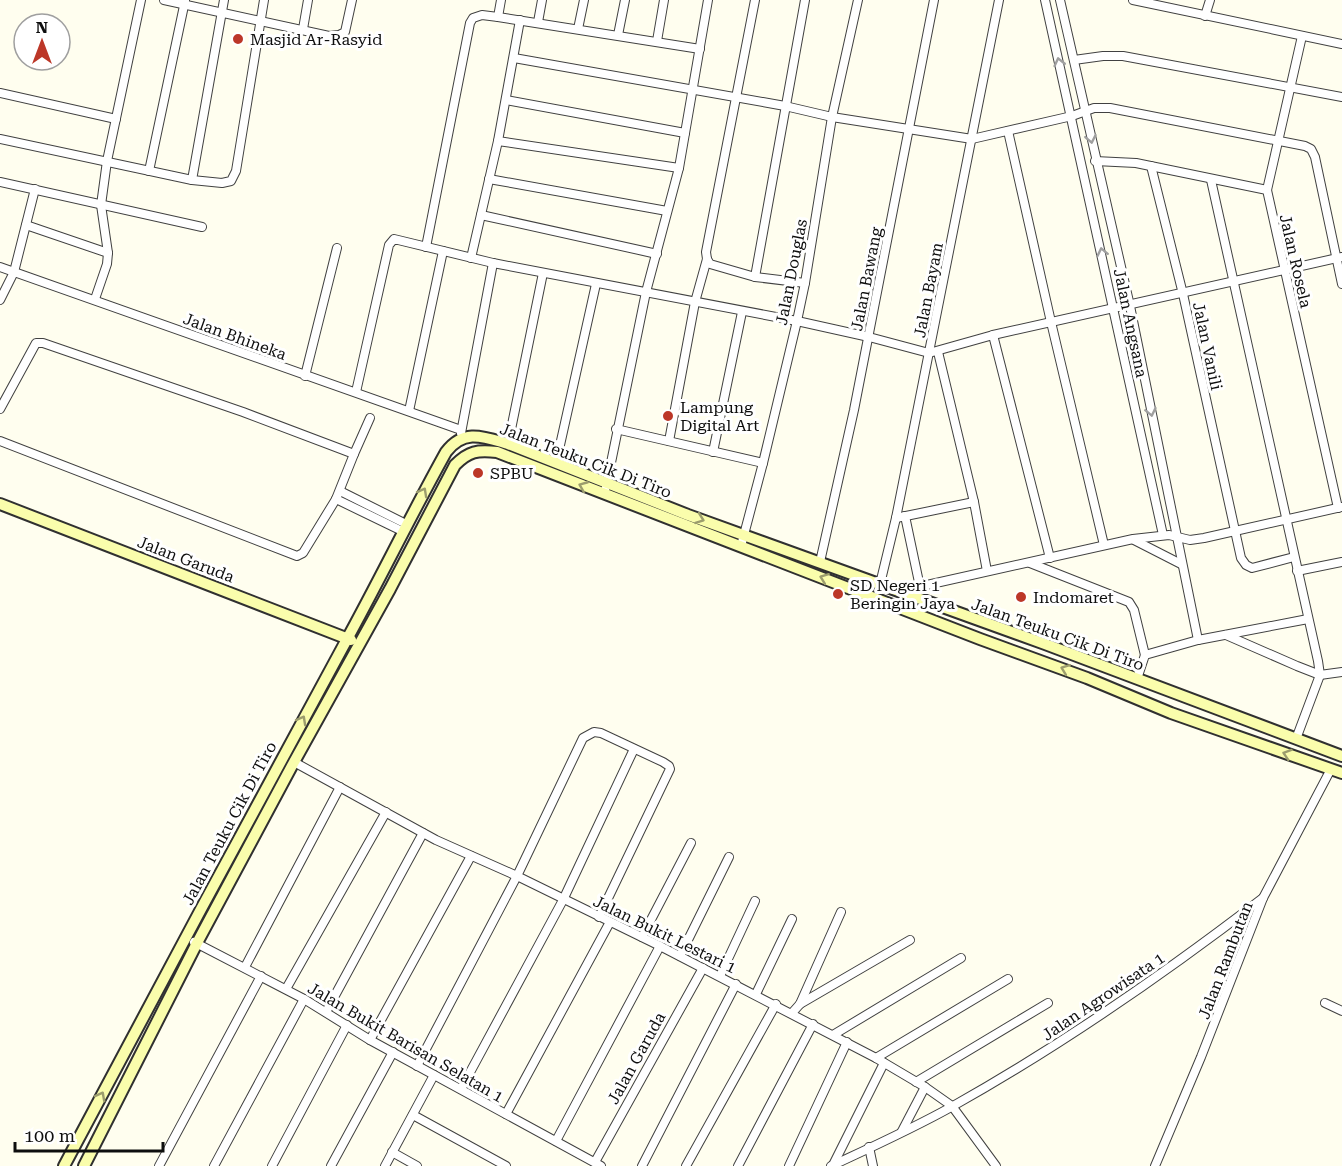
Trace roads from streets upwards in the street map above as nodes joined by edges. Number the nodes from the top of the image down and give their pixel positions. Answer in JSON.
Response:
{"nodes":[{"id":1,"x":141,"y":0,"type":"edge"},
{"id":2,"x":164,"y":0,"type":"edge"},
{"id":3,"x":224,"y":0,"type":"edge"},
{"id":4,"x":264,"y":0,"type":"edge"},
{"id":5,"x":308,"y":0,"type":"edge"},
{"id":6,"x":352,"y":0,"type":"edge"},
{"id":7,"x":501,"y":0,"type":"edge"},
{"id":8,"x":542,"y":0,"type":"edge"},
{"id":9,"x":584,"y":0,"type":"edge"},
{"id":10,"x":625,"y":0,"type":"edge"},
{"id":11,"x":664,"y":0,"type":"edge"},
{"id":12,"x":708,"y":0,"type":"edge"},
{"id":13,"x":755,"y":0,"type":"edge"},
{"id":14,"x":805,"y":0,"type":"edge"},
{"id":15,"x":858,"y":0,"type":"edge"},
{"id":16,"x":934,"y":0,"type":"edge"},
{"id":17,"x":999,"y":0,"type":"edge"},
{"id":18,"x":1045,"y":0,"type":"edge"},
{"id":19,"x":1060,"y":0,"type":"edge"},
{"id":20,"x":1133,"y":0,"type":"edge"},
{"id":21,"x":1210,"y":0,"type":"edge"},
{"id":22,"x":185,"y":2,"type":"edge"},
{"id":23,"x":222,"y":12,"type":"junction"},
{"id":24,"x":1205,"y":16,"type":"junction"},
{"id":25,"x":498,"y":17,"type":"junction"},
{"id":26,"x":520,"y":20,"type":"junction"},
{"id":27,"x":260,"y":21,"type":"junction"},
{"id":28,"x":538,"y":22,"type":"junction"},
{"id":29,"x":303,"y":29,"type":"junction"},
{"id":30,"x":578,"y":29,"type":"junction"},
{"id":31,"x":618,"y":35,"type":"junction"},
{"id":32,"x":1302,"y":36,"type":"junction"},
{"id":33,"x":657,"y":41,"type":"junction"},
{"id":34,"x":1342,"y":45,"type":"edge"},
{"id":35,"x":700,"y":49,"type":"junction"},
{"id":36,"x":514,"y":58,"type":"junction"},
{"id":37,"x":1074,"y":60,"type":"junction"},
{"id":38,"x":1291,"y":88,"type":"junction"},
{"id":39,"x":693,"y":90,"type":"junction"},
{"id":40,"x":0,"y":93,"type":"edge"},
{"id":41,"x":1342,"y":97,"type":"edge"},
{"id":42,"x":736,"y":98,"type":"junction"},
{"id":43,"x":506,"y":100,"type":"junction"},
{"id":44,"x":785,"y":106,"type":"junction"},
{"id":45,"x":1086,"y":110,"type":"junction"},
{"id":46,"x":1072,"y":116,"type":"junction"},
{"id":47,"x":831,"y":117,"type":"junction"},
{"id":48,"x":116,"y":119,"type":"junction"},
{"id":49,"x":909,"y":129,"type":"junction"},
{"id":50,"x":1008,"y":131,"type":"junction"},
{"id":51,"x":685,"y":133,"type":"junction"},
{"id":52,"x":0,"y":139,"type":"edge"},
{"id":53,"x":972,"y":139,"type":"junction"},
{"id":54,"x":498,"y":141,"type":"junction"},
{"id":55,"x":1278,"y":142,"type":"junction"},
{"id":56,"x":1095,"y":161,"type":"junction"},
{"id":57,"x":107,"y":162,"type":"junction"},
{"id":58,"x":1151,"y":166,"type":"junction"},
{"id":59,"x":679,"y":168,"type":"junction"},
{"id":60,"x":149,"y":171,"type":"junction"},
{"id":61,"x":489,"y":179,"type":"junction"},
{"id":62,"x":192,"y":180,"type":"junction"},
{"id":63,"x":1211,"y":180,"type":"junction"},
{"id":64,"x":0,"y":182,"type":"edge"},
{"id":65,"x":35,"y":189,"type":"junction"},
{"id":66,"x":1267,"y":190,"type":"junction"},
{"id":67,"x":101,"y":205,"type":"junction"},
{"id":68,"x":667,"y":211,"type":"junction"},
{"id":69,"x":481,"y":215,"type":"junction"},
{"id":70,"x":26,"y":225,"type":"junction"},
{"id":71,"x":202,"y":227,"type":"dead end"},
{"id":72,"x":426,"y":247,"type":"junction"},
{"id":73,"x":337,"y":248,"type":"dead end"},
{"id":74,"x":443,"y":252,"type":"junction"},
{"id":75,"x":108,"y":254,"type":"junction"},
{"id":76,"x":657,"y":254,"type":"junction"},
{"id":77,"x":471,"y":258,"type":"junction"},
{"id":78,"x":1339,"y":258,"type":"edge"},
{"id":79,"x":707,"y":259,"type":"junction"},
{"id":80,"x":493,"y":263,"type":"junction"},
{"id":81,"x":0,"y":267,"type":"edge"},
{"id":82,"x":1284,"y":270,"type":"junction"},
{"id":83,"x":14,"y":272,"type":"junction"},
{"id":84,"x":543,"y":273,"type":"junction"},
{"id":85,"x":755,"y":276,"type":"junction"},
{"id":86,"x":1234,"y":281,"type":"junction"},
{"id":87,"x":805,"y":283,"type":"junction"},
{"id":88,"x":596,"y":284,"type":"junction"},
{"id":89,"x":1342,"y":284,"type":"edge"},
{"id":90,"x":646,"y":292,"type":"junction"},
{"id":91,"x":1183,"y":294,"type":"junction"},
{"id":92,"x":94,"y":299,"type":"junction"},
{"id":93,"x":0,"y":300,"type":"edge"},
{"id":94,"x":695,"y":302,"type":"junction"},
{"id":95,"x":1130,"y":306,"type":"junction"},
{"id":96,"x":1114,"y":310,"type":"junction"},
{"id":97,"x":742,"y":312,"type":"junction"},
{"id":98,"x":796,"y":321,"type":"junction"},
{"id":99,"x":1051,"y":322,"type":"junction"},
{"id":100,"x":993,"y":335,"type":"junction"},
{"id":101,"x":869,"y":337,"type":"junction"},
{"id":102,"x":933,"y":353,"type":"junction"},
{"id":103,"x":305,"y":376,"type":"junction"},
{"id":104,"x":356,"y":392,"type":"junction"},
{"id":105,"x":0,"y":409,"type":"edge"},
{"id":106,"x":409,"y":411,"type":"junction"},
{"id":107,"x":370,"y":418,"type":"dead end"},
{"id":108,"x":616,"y":429,"type":"junction"},
{"id":109,"x":461,"y":435,"type":"junction"},
{"id":110,"x":0,"y":441,"type":"edge"},
{"id":111,"x":669,"y":441,"type":"junction"},
{"id":112,"x":508,"y":444,"type":"junction"},
{"id":113,"x":713,"y":452,"type":"junction"},
{"id":114,"x":354,"y":454,"type":"junction"},
{"id":115,"x":556,"y":463,"type":"junction"},
{"id":116,"x":763,"y":463,"type":"junction"},
{"id":117,"x":606,"y":489,"type":"junction"},
{"id":118,"x":340,"y":491,"type":"junction"},
{"id":119,"x":336,"y":499,"type":"junction"},
{"id":120,"x":974,"y":502,"type":"junction"},
{"id":121,"x":0,"y":504,"type":"edge"},
{"id":122,"x":1340,"y":507,"type":"edge"},
{"id":123,"x":905,"y":516,"type":"junction"},
{"id":124,"x":896,"y":518,"type":"junction"},
{"id":125,"x":1286,"y":519,"type":"junction"},
{"id":126,"x":404,"y":528,"type":"junction"},
{"id":127,"x":1234,"y":531,"type":"junction"},
{"id":128,"x":1163,"y":535,"type":"junction"},
{"id":129,"x":1176,"y":535,"type":"junction"},
{"id":130,"x":1133,"y":539,"type":"junction"},
{"id":131,"x":743,"y":541,"type":"junction"},
{"id":132,"x":1104,"y":545,"type":"junction"},
{"id":133,"x":1294,"y":557,"type":"junction"},
{"id":134,"x":1050,"y":558,"type":"junction"},
{"id":135,"x":820,"y":562,"type":"junction"},
{"id":136,"x":1029,"y":562,"type":"junction"},
{"id":137,"x":1342,"y":562,"type":"edge"},
{"id":138,"x":1181,"y":564,"type":"junction"},
{"id":139,"x":987,"y":571,"type":"junction"},
{"id":140,"x":1297,"y":571,"type":"junction"},
{"id":141,"x":880,"y":584,"type":"junction"},
{"id":142,"x":920,"y":586,"type":"junction"},
{"id":143,"x":898,"y":591,"type":"junction"},
{"id":144,"x":925,"y":601,"type":"junction"},
{"id":145,"x":919,"y":615,"type":"junction"},
{"id":146,"x":1308,"y":619,"type":"junction"},
{"id":147,"x":1225,"y":635,"type":"junction"},
{"id":148,"x":347,"y":639,"type":"junction"},
{"id":149,"x":1198,"y":640,"type":"junction"},
{"id":150,"x":360,"y":644,"type":"junction"},
{"id":151,"x":1145,"y":655,"type":"junction"},
{"id":152,"x":1089,"y":661,"type":"junction"},
{"id":153,"x":1342,"y":672,"type":"edge"},
{"id":154,"x":1320,"y":675,"type":"junction"},
{"id":155,"x":1138,"y":677,"type":"junction"},
{"id":156,"x":1087,"y":678,"type":"junction"},
{"id":157,"x":1297,"y":737,"type":"junction"},
{"id":158,"x":634,"y":749,"type":"junction"},
{"id":159,"x":1342,"y":756,"type":"edge"},
{"id":160,"x":294,"y":762,"type":"junction"},
{"id":161,"x":1337,"y":771,"type":"edge"},
{"id":162,"x":340,"y":787,"type":"junction"},
{"id":163,"x":386,"y":812,"type":"junction"},
{"id":164,"x":423,"y":833,"type":"junction"},
{"id":165,"x":691,"y":843,"type":"dead end"},
{"id":166,"x":471,"y":856,"type":"junction"},
{"id":167,"x":729,"y":857,"type":"dead end"},
{"id":168,"x":517,"y":876,"type":"junction"},
{"id":169,"x":1263,"y":898,"type":"junction"},
{"id":170,"x":563,"y":900,"type":"junction"},
{"id":171,"x":755,"y":901,"type":"dead end"},
{"id":172,"x":841,"y":912,"type":"dead end"},
{"id":173,"x":599,"y":917,"type":"junction"},
{"id":174,"x":792,"y":919,"type":"dead end"},
{"id":175,"x":610,"y":922,"type":"junction"},
{"id":176,"x":184,"y":938,"type":"junction"},
{"id":177,"x":642,"y":938,"type":"junction"},
{"id":178,"x":910,"y":940,"type":"dead end"},
{"id":179,"x":197,"y":943,"type":"junction"},
{"id":180,"x":660,"y":946,"type":"junction"},
{"id":181,"x":680,"y":956,"type":"junction"},
{"id":182,"x":961,"y":958,"type":"dead end"},
{"id":183,"x":245,"y":967,"type":"junction"},
{"id":184,"x":703,"y":968,"type":"junction"},
{"id":185,"x":261,"y":976,"type":"junction"},
{"id":186,"x":720,"y":976,"type":"junction"},
{"id":187,"x":1008,"y":980,"type":"dead end"},
{"id":188,"x":736,"y":984,"type":"junction"},
{"id":189,"x":286,"y":989,"type":"junction"},
{"id":190,"x":756,"y":994,"type":"junction"},
{"id":191,"x":304,"y":999,"type":"junction"},
{"id":192,"x":1048,"y":1003,"type":"dead end"},
{"id":193,"x":1325,"y":1003,"type":"dead end"},
{"id":194,"x":776,"y":1004,"type":"junction"},
{"id":195,"x":800,"y":1004,"type":"junction"},
{"id":196,"x":1342,"y":1011,"type":"edge"},
{"id":197,"x":326,"y":1012,"type":"junction"},
{"id":198,"x":792,"y":1013,"type":"junction"},
{"id":199,"x":347,"y":1024,"type":"junction"},
{"id":200,"x":813,"y":1024,"type":"junction"},
{"id":201,"x":833,"y":1035,"type":"junction"},
{"id":202,"x":370,"y":1040,"type":"junction"},
{"id":203,"x":847,"y":1042,"type":"junction"},
{"id":204,"x":393,"y":1052,"type":"junction"},
{"id":205,"x":876,"y":1058,"type":"junction"},
{"id":206,"x":884,"y":1063,"type":"junction"},
{"id":207,"x":417,"y":1066,"type":"junction"},
{"id":208,"x":434,"y":1075,"type":"junction"},
{"id":209,"x":916,"y":1082,"type":"junction"},
{"id":210,"x":925,"y":1087,"type":"junction"},
{"id":211,"x":461,"y":1089,"type":"junction"},
{"id":212,"x":952,"y":1107,"type":"junction"},
{"id":213,"x":506,"y":1114,"type":"junction"},
{"id":214,"x":413,"y":1115,"type":"junction"},
{"id":215,"x":902,"y":1131,"type":"junction"},
{"id":216,"x":556,"y":1141,"type":"junction"},
{"id":217,"x":869,"y":1147,"type":"junction"},
{"id":218,"x":392,"y":1152,"type":"junction"},
{"id":219,"x":598,"y":1164,"type":"edge"},
{"id":220,"x":64,"y":1166,"type":"edge"},
{"id":221,"x":84,"y":1166,"type":"edge"},
{"id":222,"x":159,"y":1166,"type":"edge"},
{"id":223,"x":214,"y":1166,"type":"edge"},
{"id":224,"x":272,"y":1166,"type":"edge"},
{"id":225,"x":331,"y":1166,"type":"edge"},
{"id":226,"x":385,"y":1166,"type":"edge"},
{"id":227,"x":417,"y":1166,"type":"edge"},
{"id":228,"x":506,"y":1166,"type":"edge"},
{"id":229,"x":642,"y":1166,"type":"edge"},
{"id":230,"x":686,"y":1166,"type":"edge"},
{"id":231,"x":738,"y":1166,"type":"edge"},
{"id":232,"x":789,"y":1166,"type":"edge"},
{"id":233,"x":832,"y":1166,"type":"edge"},
{"id":234,"x":873,"y":1166,"type":"edge"},
{"id":235,"x":996,"y":1166,"type":"edge"},
{"id":236,"x":1155,"y":1166,"type":"edge"}],
"edges":[{"from":1,"to":48,"type":"street"},
{"from":2,"to":22,"type":"street"},
{"from":3,"to":23,"type":"street"},
{"from":4,"to":27,"type":"street"},
{"from":5,"to":29,"type":"street"},
{"from":6,"to":29,"type":"street"},
{"from":7,"to":25,"type":"street"},
{"from":8,"to":28,"type":"street"},
{"from":9,"to":30,"type":"street"},
{"from":10,"to":31,"type":"street"},
{"from":11,"to":33,"type":"street"},
{"from":12,"to":35,"type":"street"},
{"from":13,"to":42,"type":"street"},
{"from":14,"to":44,"type":"street"},
{"from":15,"to":47,"type":"street","name":"Jalan Douglas"},
{"from":16,"to":49,"type":"street","name":"Jalan Bawang"},
{"from":17,"to":53,"type":"street","name":"Jalan Bayam"},
{"from":46,"to":18,"type":"street","name":"Jalan Angsana","one_way":true},
{"from":19,"to":37,"type":"street"},
{"from":20,"to":24,"type":"street"},
{"from":21,"to":24,"type":"street"},
{"from":22,"to":23,"type":"street"},
{"from":22,"to":60,"type":"street"},
{"from":23,"to":27,"type":"street"},
{"from":23,"to":62,"type":"street"},
{"from":24,"to":32,"type":"street"},
{"from":25,"to":26,"type":"street"},
{"from":25,"to":72,"type":"street"},
{"from":26,"to":28,"type":"street"},
{"from":26,"to":36,"type":"street"},
{"from":27,"to":29,"type":"street"},
{"from":27,"to":62,"type":"street"},
{"from":28,"to":30,"type":"street"},
{"from":30,"to":31,"type":"street"},
{"from":31,"to":33,"type":"street"},
{"from":32,"to":34,"type":"street"},
{"from":32,"to":38,"type":"street"},
{"from":33,"to":35,"type":"street"},
{"from":35,"to":39,"type":"street"},
{"from":36,"to":39,"type":"street"},
{"from":36,"to":43,"type":"street"},
{"from":37,"to":38,"type":"street"},
{"from":37,"to":45,"type":"street"},
{"from":38,"to":41,"type":"street"},
{"from":38,"to":55,"type":"street"},
{"from":39,"to":42,"type":"street"},
{"from":39,"to":51,"type":"street"},
{"from":40,"to":48,"type":"street"},
{"from":42,"to":44,"type":"street"},
{"from":42,"to":79,"type":"street"},
{"from":43,"to":51,"type":"street"},
{"from":43,"to":54,"type":"street"},
{"from":44,"to":47,"type":"street"},
{"from":44,"to":85,"type":"street"},
{"from":45,"to":46,"type":"street"},
{"from":45,"to":55,"type":"street"},
{"from":45,"to":56,"type":"street","one_way":true},
{"from":46,"to":50,"type":"street"},
{"from":96,"to":46,"type":"street","name":"Jalan Angsana","one_way":true},
{"from":47,"to":49,"type":"street"},
{"from":47,"to":87,"type":"street","name":"Jalan Douglas"},
{"from":48,"to":57,"type":"street"},
{"from":49,"to":53,"type":"street"},
{"from":49,"to":101,"type":"street","name":"Jalan Bawang"},
{"from":50,"to":53,"type":"street"},
{"from":50,"to":99,"type":"street"},
{"from":51,"to":59,"type":"street"},
{"from":52,"to":57,"type":"street"},
{"from":53,"to":102,"type":"street","name":"Jalan Bayam"},
{"from":54,"to":59,"type":"street"},
{"from":54,"to":61,"type":"street"},
{"from":55,"to":66,"type":"street"},
{"from":55,"to":78,"type":"street"},
{"from":56,"to":58,"type":"street"},
{"from":56,"to":95,"type":"street"},
{"from":57,"to":60,"type":"street"},
{"from":57,"to":67,"type":"street"},
{"from":58,"to":63,"type":"street"},
{"from":58,"to":91,"type":"street","name":"Jalan Vanili"},
{"from":59,"to":68,"type":"street"},
{"from":60,"to":62,"type":"street"},
{"from":61,"to":68,"type":"street"},
{"from":61,"to":69,"type":"street"},
{"from":63,"to":66,"type":"street"},
{"from":63,"to":86,"type":"street"},
{"from":64,"to":65,"type":"street"},
{"from":65,"to":67,"type":"street"},
{"from":65,"to":70,"type":"street"},
{"from":66,"to":82,"type":"street","name":"Jalan Rosela"},
{"from":67,"to":71,"type":"street"},
{"from":67,"to":75,"type":"street"},
{"from":68,"to":76,"type":"street"},
{"from":69,"to":76,"type":"street"},
{"from":69,"to":77,"type":"street"},
{"from":70,"to":75,"type":"street"},
{"from":70,"to":83,"type":"street"},
{"from":72,"to":74,"type":"street"},
{"from":72,"to":104,"type":"street"},
{"from":73,"to":103,"type":"street"},
{"from":74,"to":77,"type":"street"},
{"from":74,"to":106,"type":"street"},
{"from":75,"to":92,"type":"street"},
{"from":76,"to":90,"type":"street"},
{"from":77,"to":80,"type":"street"},
{"from":78,"to":82,"type":"street","name":"Jalan Angsana"},
{"from":78,"to":89,"type":"street"},
{"from":79,"to":85,"type":"street"},
{"from":79,"to":94,"type":"street"},
{"from":80,"to":84,"type":"street"},
{"from":80,"to":109,"type":"street"},
{"from":81,"to":83,"type":"street","name":"Jalan Bhineka"},
{"from":82,"to":86,"type":"street","name":"Jalan Angsana"},
{"from":82,"to":122,"type":"street","name":"Jalan Rosela"},
{"from":83,"to":92,"type":"street","name":"Jalan Bhineka"},
{"from":83,"to":93,"type":"street"},
{"from":84,"to":88,"type":"street"},
{"from":84,"to":112,"type":"street"},
{"from":85,"to":87,"type":"street"},
{"from":86,"to":91,"type":"street","name":"Jalan Angsana"},
{"from":86,"to":125,"type":"street"},
{"from":87,"to":98,"type":"street","name":"Jalan Douglas"},
{"from":88,"to":90,"type":"street"},
{"from":88,"to":115,"type":"street"},
{"from":90,"to":94,"type":"street"},
{"from":90,"to":108,"type":"street"},
{"from":91,"to":95,"type":"street","name":"Jalan Angsana"},
{"from":91,"to":127,"type":"street","name":"Jalan Vanili"},
{"from":92,"to":103,"type":"street","name":"Jalan Bhineka"},
{"from":94,"to":97,"type":"street"},
{"from":94,"to":111,"type":"street"},
{"from":95,"to":96,"type":"street","name":"Jalan Angsana"},
{"from":95,"to":129,"type":"street","one_way":true},
{"from":96,"to":99,"type":"street","name":"Jalan Angsana"},
{"from":96,"to":128,"type":"street","name":"Jalan Angsana"},
{"from":97,"to":98,"type":"street"},
{"from":97,"to":113,"type":"street"},
{"from":98,"to":101,"type":"street"},
{"from":98,"to":116,"type":"street","name":"Jalan Douglas"},
{"from":99,"to":100,"type":"street","name":"Jalan Angsana"},
{"from":99,"to":132,"type":"street"},
{"from":100,"to":102,"type":"street","name":"Jalan Angsana"},
{"from":100,"to":134,"type":"street"},
{"from":101,"to":102,"type":"street"},
{"from":101,"to":135,"type":"street","name":"Jalan Bawang"},
{"from":102,"to":120,"type":"street"},
{"from":102,"to":124,"type":"street","name":"Jalan Bayam"},
{"from":103,"to":104,"type":"street","name":"Jalan Bhineka"},
{"from":104,"to":106,"type":"street","name":"Jalan Bhineka"},
{"from":105,"to":114,"type":"street"},
{"from":106,"to":109,"type":"street","name":"Jalan Bhineka"},
{"from":107,"to":114,"type":"street"},
{"from":108,"to":111,"type":"street"},
{"from":108,"to":117,"type":"street"},
{"from":109,"to":112,"type":"street","name":"Jalan Teuku Cik Di Tiro"},
{"from":126,"to":109,"type":"street","name":"Jalan Teuku Cik Di Tiro","one_way":true},
{"from":110,"to":119,"type":"street"},
{"from":111,"to":113,"type":"street"},
{"from":112,"to":115,"type":"street","name":"Jalan Teuku Cik Di Tiro"},
{"from":113,"to":116,"type":"street"},
{"from":114,"to":118,"type":"street"},
{"from":115,"to":117,"type":"street","name":"Jalan Teuku Cik Di Tiro"},
{"from":116,"to":131,"type":"street","name":"Jalan Douglas"},
{"from":117,"to":131,"type":"street","name":"Jalan Teuku Cik Di Tiro"},
{"from":117,"to":150,"type":"street","name":"Jalan Teuku Cik Di Tiro","one_way":true},
{"from":118,"to":119,"type":"street"},
{"from":118,"to":126,"type":"street"},
{"from":119,"to":126,"type":"street"},
{"from":120,"to":123,"type":"street"},
{"from":120,"to":139,"type":"street"},
{"from":121,"to":148,"type":"street","name":"Jalan Garuda"},
{"from":122,"to":125,"type":"street"},
{"from":123,"to":124,"type":"street"},
{"from":123,"to":142,"type":"street"},
{"from":124,"to":141,"type":"street","name":"Jalan Bayam"},
{"from":125,"to":127,"type":"street"},
{"from":125,"to":133,"type":"street"},
{"from":126,"to":148,"type":"street","name":"Jalan Teuku Cik Di Tiro"},
{"from":127,"to":129,"type":"street"},
{"from":127,"to":133,"type":"street","name":"Jalan Vanili"},
{"from":128,"to":129,"type":"street"},
{"from":128,"to":130,"type":"street"},
{"from":129,"to":138,"type":"street"},
{"from":130,"to":132,"type":"street"},
{"from":130,"to":138,"type":"street"},
{"from":131,"to":135,"type":"street","name":"Jalan Teuku Cik Di Tiro"},
{"from":145,"to":131,"type":"street","name":"Jalan Teuku Cik Di Tiro","one_way":true},
{"from":132,"to":134,"type":"street"},
{"from":133,"to":140,"type":"street"},
{"from":134,"to":136,"type":"street"},
{"from":135,"to":141,"type":"street","name":"Jalan Teuku Cik Di Tiro"},
{"from":136,"to":139,"type":"street"},
{"from":136,"to":151,"type":"street"},
{"from":137,"to":140,"type":"street"},
{"from":138,"to":149,"type":"street"},
{"from":139,"to":142,"type":"street"},
{"from":140,"to":146,"type":"street"},
{"from":141,"to":143,"type":"street","name":"Jalan Teuku Cik Di Tiro"},
{"from":142,"to":143,"type":"street"},
{"from":143,"to":144,"type":"street","name":"Jalan Teuku Cik Di Tiro"},
{"from":144,"to":145,"type":"street"},
{"from":144,"to":152,"type":"street","name":"Jalan Teuku Cik Di Tiro"},
{"from":156,"to":145,"type":"street","name":"Jalan Teuku Cik Di Tiro","one_way":true},
{"from":146,"to":147,"type":"street"},
{"from":146,"to":154,"type":"street"},
{"from":147,"to":149,"type":"street"},
{"from":147,"to":154,"type":"street"},
{"from":148,"to":150,"type":"street","name":"Jalan Garuda"},
{"from":176,"to":148,"type":"street","name":"Jalan Teuku Cik Di Tiro","one_way":true},
{"from":149,"to":151,"type":"street"},
{"from":150,"to":160,"type":"street","name":"Jalan Teuku Cik Di Tiro"},
{"from":151,"to":155,"type":"street"},
{"from":152,"to":155,"type":"street","name":"Jalan Teuku Cik Di Tiro"},
{"from":152,"to":156,"type":"street"},
{"from":153,"to":154,"type":"street"},
{"from":154,"to":157,"type":"street"},
{"from":155,"to":157,"type":"street","name":"Jalan Teuku Cik Di Tiro"},
{"from":161,"to":156,"type":"street","name":"Jalan Teuku Cik Di Tiro","one_way":true},
{"from":157,"to":159,"type":"street","name":"Jalan Teuku Cik Di Tiro"},
{"from":158,"to":168,"type":"street"},
{"from":158,"to":170,"type":"street"},
{"from":158,"to":173,"type":"street"},
{"from":160,"to":162,"type":"street","name":"Jalan Bukit Lestari 1"},
{"from":160,"to":179,"type":"street","name":"Jalan Teuku Cik Di Tiro"},
{"from":161,"to":169,"type":"street","name":"Jalan Rambutan"},
{"from":162,"to":163,"type":"street","name":"Jalan Bukit Lestari 1"},
{"from":162,"to":183,"type":"street"},
{"from":163,"to":164,"type":"street","name":"Jalan Bukit Lestari 1"},
{"from":163,"to":189,"type":"street"},
{"from":164,"to":166,"type":"street","name":"Jalan Bukit Lestari 1"},
{"from":164,"to":197,"type":"street"},
{"from":165,"to":177,"type":"street"},
{"from":166,"to":168,"type":"street","name":"Jalan Bukit Lestari 1"},
{"from":166,"to":202,"type":"street"},
{"from":167,"to":181,"type":"street"},
{"from":168,"to":170,"type":"street","name":"Jalan Bukit Lestari 1"},
{"from":168,"to":207,"type":"street"},
{"from":169,"to":212,"type":"street","name":"Jalan Agrowisata 1"},
{"from":169,"to":236,"type":"street","name":"Jalan Rambutan"},
{"from":170,"to":173,"type":"street","name":"Jalan Bukit Lestari 1"},
{"from":170,"to":211,"type":"street"},
{"from":171,"to":186,"type":"street"},
{"from":172,"to":195,"type":"street"},
{"from":173,"to":175,"type":"street","name":"Jalan Bukit Lestari 1"},
{"from":174,"to":190,"type":"street"},
{"from":175,"to":177,"type":"street","name":"Jalan Bukit Lestari 1"},
{"from":175,"to":213,"type":"street"},
{"from":176,"to":179,"type":"street","name":"Jalan Bukit Barisan Selatan 1"},
{"from":220,"to":176,"type":"street","name":"Jalan Teuku Cik Di Tiro","one_way":true},
{"from":177,"to":180,"type":"street","name":"Jalan Bukit Lestari 1"},
{"from":178,"to":195,"type":"street"},
{"from":179,"to":183,"type":"street","name":"Jalan Bukit Barisan Selatan 1"},
{"from":179,"to":221,"type":"street","name":"Jalan Teuku Cik Di Tiro"},
{"from":180,"to":181,"type":"street","name":"Jalan Bukit Lestari 1"},
{"from":180,"to":216,"type":"street"},
{"from":181,"to":184,"type":"street","name":"Jalan Bukit Lestari 1"},
{"from":182,"to":201,"type":"street"},
{"from":183,"to":185,"type":"street","name":"Jalan Bukit Barisan Selatan 1"},
{"from":184,"to":186,"type":"street","name":"Jalan Bukit Lestari 1"},
{"from":184,"to":219,"type":"street","name":"Jalan Garuda"},
{"from":185,"to":189,"type":"street","name":"Jalan Bukit Barisan Selatan 1"},
{"from":185,"to":222,"type":"street"},
{"from":186,"to":188,"type":"street","name":"Jalan Bukit Lestari 1"},
{"from":187,"to":205,"type":"street"},
{"from":188,"to":190,"type":"street","name":"Jalan Bukit Lestari 1"},
{"from":188,"to":229,"type":"street"},
{"from":189,"to":191,"type":"street","name":"Jalan Bukit Barisan Selatan 1"},
{"from":190,"to":194,"type":"street","name":"Jalan Bukit Lestari 1"},
{"from":191,"to":197,"type":"street","name":"Jalan Bukit Barisan Selatan 1"},
{"from":191,"to":223,"type":"street"},
{"from":192,"to":209,"type":"street"},
{"from":193,"to":196,"type":"street"},
{"from":194,"to":198,"type":"street","name":"Jalan Bukit Lestari 1"},
{"from":194,"to":230,"type":"street"},
{"from":195,"to":198,"type":"street"},
{"from":197,"to":199,"type":"street","name":"Jalan Bukit Barisan Selatan 1"},
{"from":198,"to":200,"type":"street","name":"Jalan Bukit Lestari 1"},
{"from":199,"to":202,"type":"street","name":"Jalan Bukit Barisan Selatan 1"},
{"from":199,"to":224,"type":"street"},
{"from":200,"to":201,"type":"street","name":"Jalan Bukit Lestari 1"},
{"from":200,"to":231,"type":"street"},
{"from":201,"to":203,"type":"street","name":"Jalan Bukit Lestari 1"},
{"from":202,"to":204,"type":"street","name":"Jalan Bukit Barisan Selatan 1"},
{"from":203,"to":205,"type":"street","name":"Jalan Bukit Lestari 1"},
{"from":203,"to":232,"type":"street"},
{"from":204,"to":207,"type":"street","name":"Jalan Bukit Barisan Selatan 1"},
{"from":204,"to":225,"type":"street"},
{"from":205,"to":206,"type":"street","name":"Jalan Bukit Lestari 1"},
{"from":206,"to":209,"type":"street","name":"Jalan Bukit Lestari 1"},
{"from":206,"to":233,"type":"street"},
{"from":207,"to":208,"type":"street","name":"Jalan Bukit Barisan Selatan 1"},
{"from":208,"to":211,"type":"street","name":"Jalan Bukit Barisan Selatan 1"},
{"from":208,"to":214,"type":"street"},
{"from":209,"to":210,"type":"street","name":"Jalan Bukit Lestari 1"},
{"from":210,"to":212,"type":"street","name":"Jalan Bukit Lestari 1"},
{"from":210,"to":215,"type":"street"},
{"from":211,"to":213,"type":"street","name":"Jalan Bukit Barisan Selatan 1"},
{"from":212,"to":215,"type":"street","name":"Jalan Agrowisata 1"},
{"from":212,"to":235,"type":"street","name":"Jalan Bukit Lestari 1"},
{"from":213,"to":216,"type":"street","name":"Jalan Bukit Barisan Selatan 1"},
{"from":214,"to":218,"type":"street"},
{"from":214,"to":228,"type":"street"},
{"from":215,"to":217,"type":"street","name":"Jalan Agrowisata 1"},
{"from":216,"to":219,"type":"street","name":"Jalan Bukit Barisan Selatan 1"},
{"from":217,"to":233,"type":"street","name":"Jalan Agrowisata 1"},
{"from":217,"to":234,"type":"street"},
{"from":218,"to":226,"type":"street"},
{"from":218,"to":227,"type":"street"}]}
